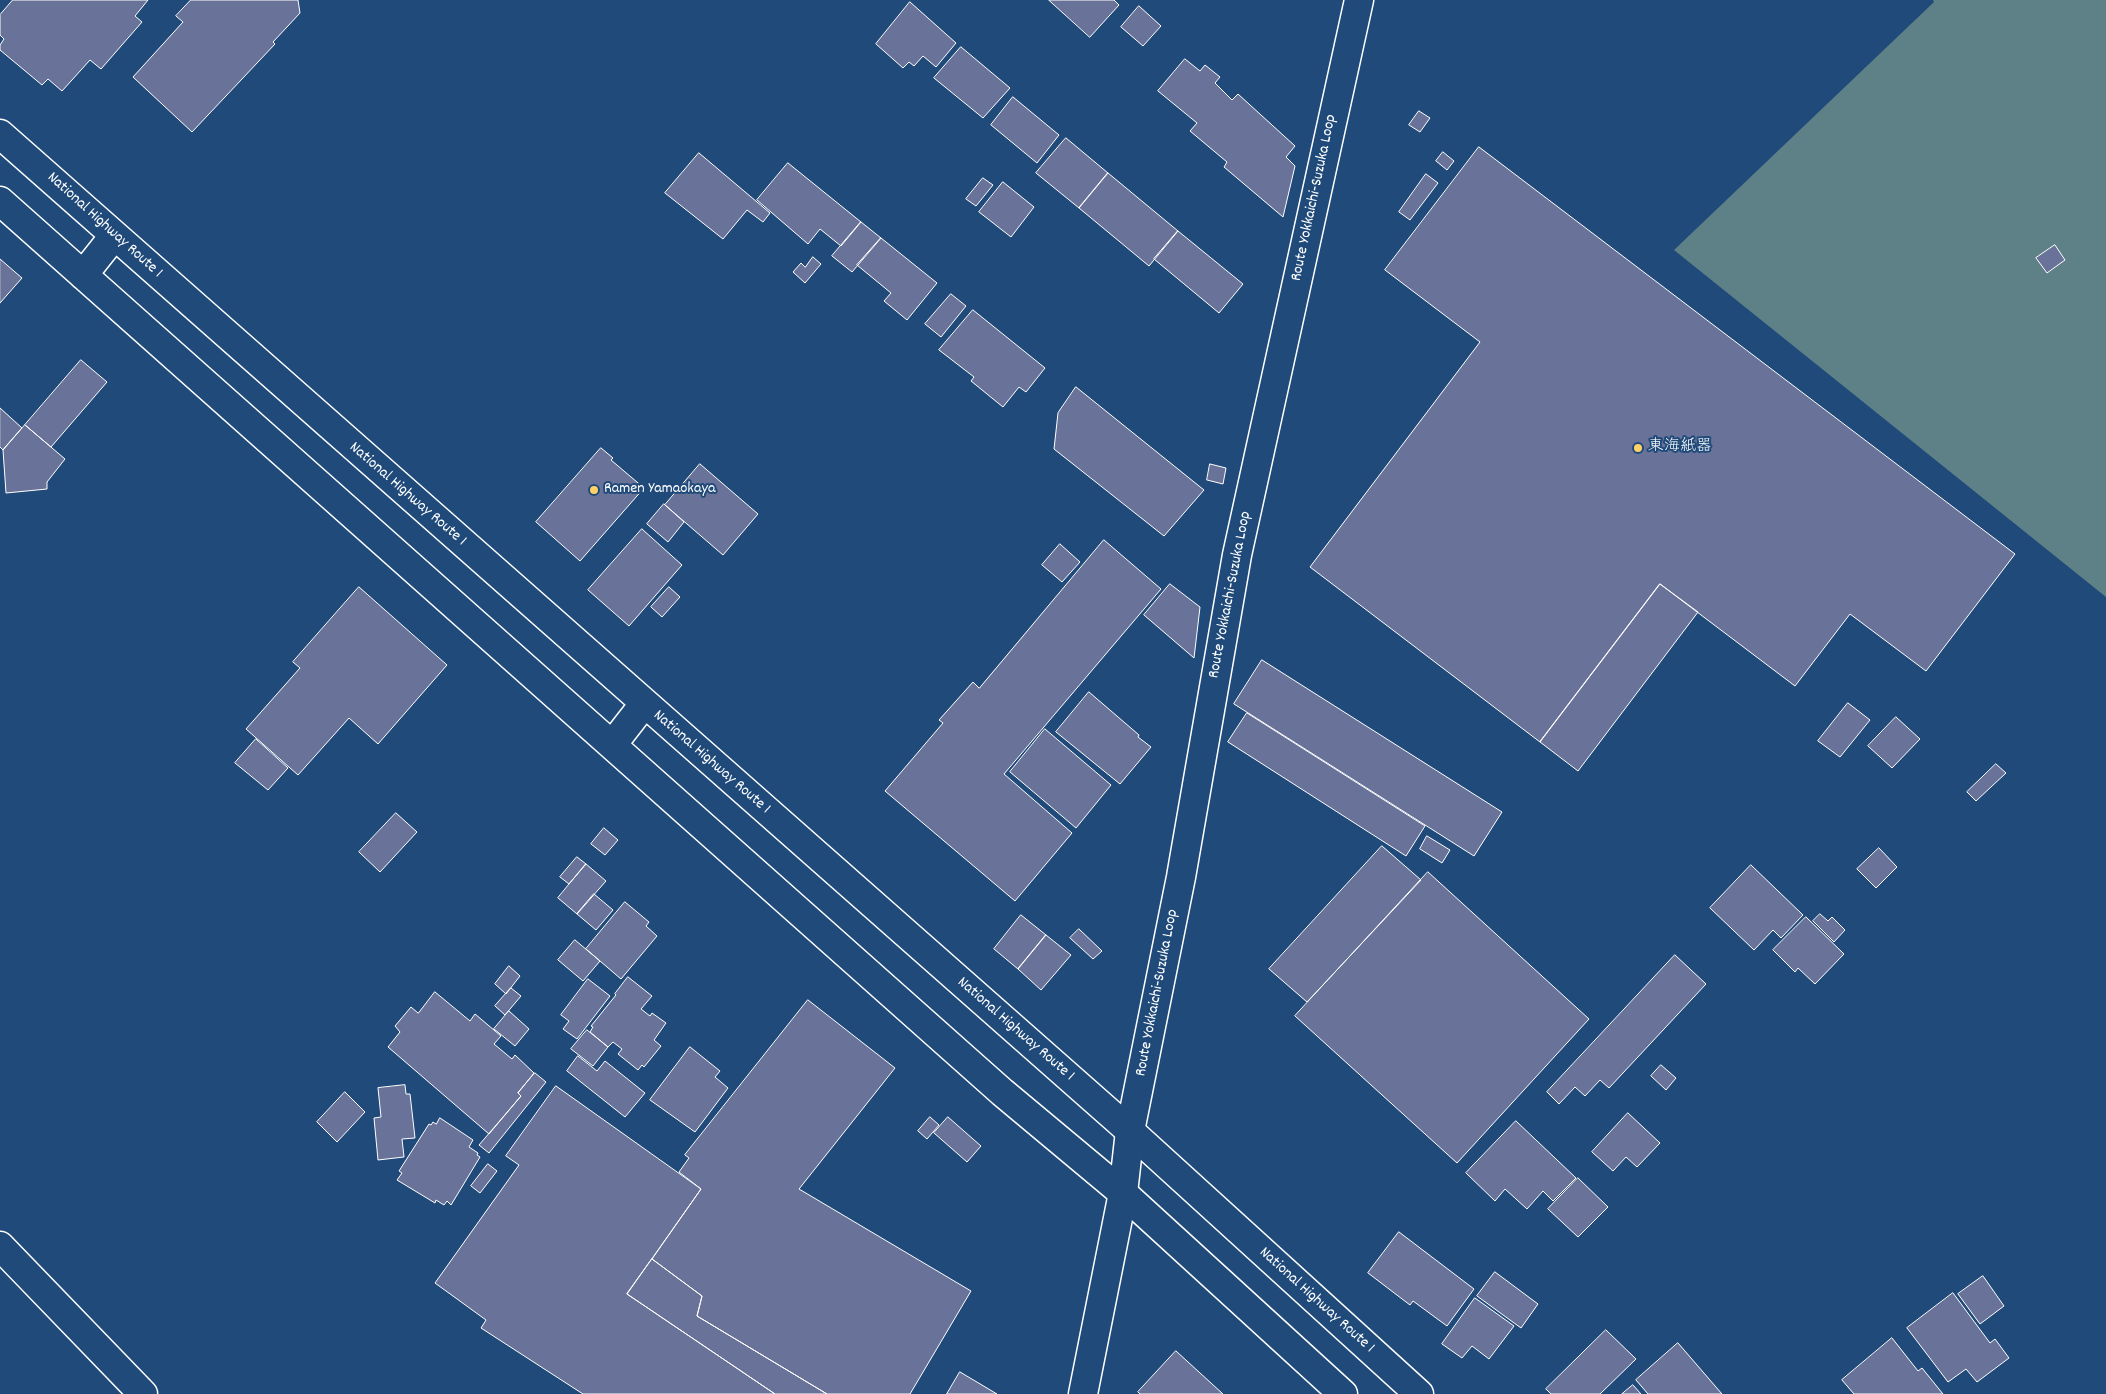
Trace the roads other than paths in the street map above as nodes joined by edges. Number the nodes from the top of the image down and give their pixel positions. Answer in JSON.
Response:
{"nodes":[{"id":1,"x":1359,"y":0,"type":"edge"},
{"id":2,"x":0,"y":134,"type":"edge"},
{"id":3,"x":0,"y":201,"type":"edge"},
{"id":4,"x":114,"y":236,"type":"junction"},
{"id":5,"x":83,"y":275,"type":"junction"},
{"id":6,"x":644,"y":704,"type":"junction"},
{"id":7,"x":612,"y":744,"type":"junction"},
{"id":8,"x":1130,"y":1132,"type":"junction"},
{"id":9,"x":1123,"y":1193,"type":"junction"},
{"id":10,"x":0,"y":1246,"type":"edge"},
{"id":11,"x":143,"y":1394,"type":"edge"},
{"id":12,"x":1083,"y":1394,"type":"edge"},
{"id":13,"x":1343,"y":1394,"type":"edge"},
{"id":14,"x":1419,"y":1394,"type":"edge"}],
"edges":[{"from":1,"to":8,"type":"main road","name":"Route Yokkaichi-Suzuka Loop"},
{"from":2,"to":4,"type":"main road","name":"National Highway Route 1"},
{"from":3,"to":5,"type":"main road"},
{"from":4,"to":5,"type":"main road"},
{"from":4,"to":6,"type":"main road","name":"National Highway Route 1"},
{"from":5,"to":7,"type":"main road"},
{"from":6,"to":7,"type":"main road"},
{"from":6,"to":8,"type":"main road","name":"National Highway Route 1"},
{"from":7,"to":9,"type":"main road"},
{"from":8,"to":9,"type":"main road","name":"Route Yokkaichi-Suzuka Loop"},
{"from":8,"to":14,"type":"main road","name":"National Highway Route 1"},
{"from":9,"to":12,"type":"main road","name":"Route Yokkaichi-Suzuka Loop"},
{"from":9,"to":13,"type":"main road"},
{"from":10,"to":11,"type":"main road"}]}
